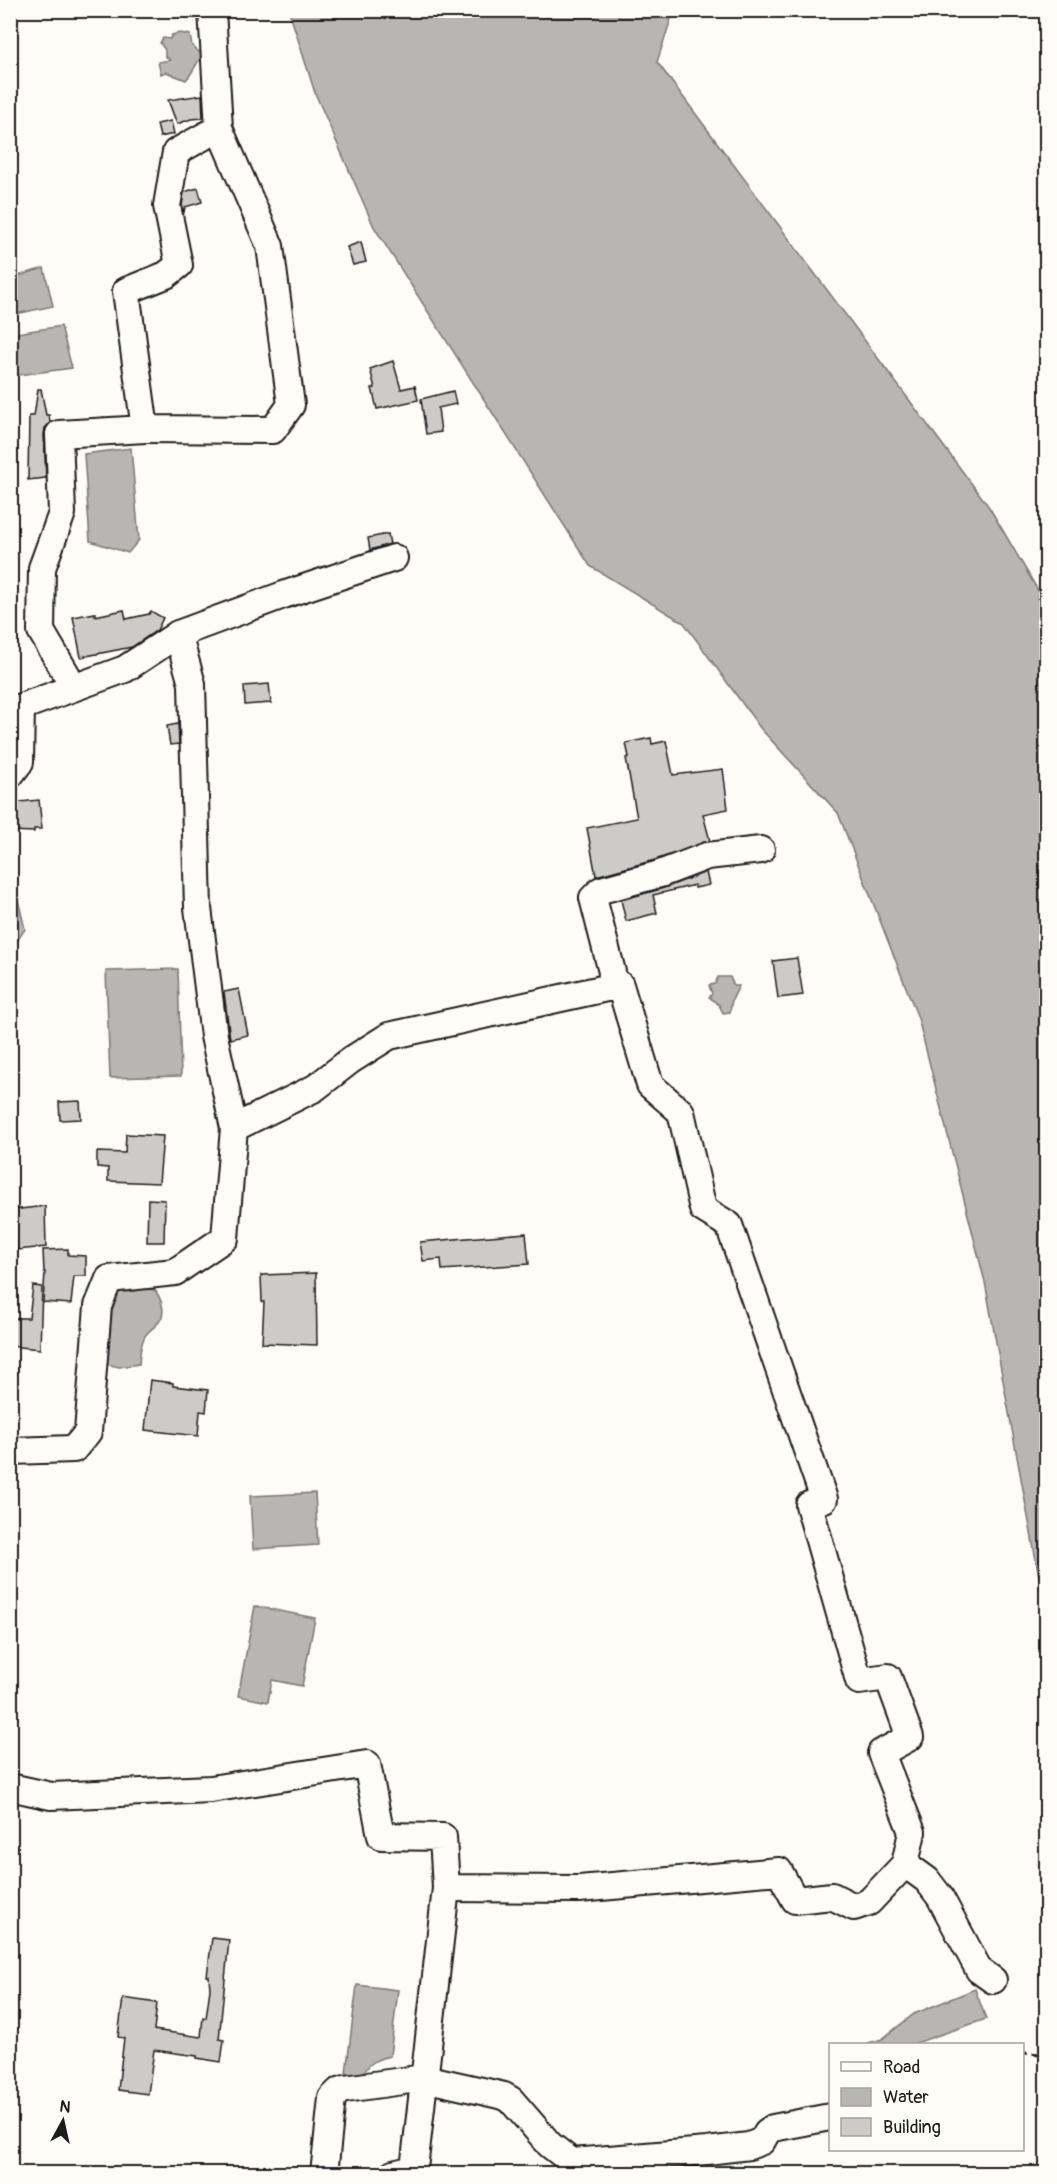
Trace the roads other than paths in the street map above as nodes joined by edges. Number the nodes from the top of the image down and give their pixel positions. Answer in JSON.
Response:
{"nodes":[{"id":1,"x":212,"y":10,"type":"edge"},
{"id":2,"x":219,"y":128,"type":"junction"},
{"id":3,"x":145,"y":429,"type":"junction"},
{"id":4,"x":394,"y":558,"type":"dead end"},
{"id":5,"x":178,"y":634,"type":"junction"},
{"id":6,"x":74,"y":687,"type":"junction"},
{"id":7,"x":10,"y":775,"type":"edge"},
{"id":8,"x":761,"y":850,"type":"dead end"},
{"id":9,"x":611,"y":987,"type":"junction"},
{"id":10,"x":234,"y":1128,"type":"junction"},
{"id":11,"x":10,"y":1451,"type":"edge"},
{"id":12,"x":10,"y":1787,"type":"edge"},
{"id":13,"x":904,"y":1864,"type":"junction"},
{"id":14,"x":446,"y":1888,"type":"junction"},
{"id":15,"x":993,"y":1980,"type":"dead end"},
{"id":16,"x":424,"y":2078,"type":"junction"},
{"id":17,"x":829,"y":2117,"type":"edge"},
{"id":18,"x":324,"y":2174,"type":"edge"},
{"id":19,"x":393,"y":2174,"type":"edge"}],
"edges":[{"from":1,"to":2,"type":"street"},
{"from":2,"to":3,"type":"street"},
{"from":2,"to":3,"type":"street"},
{"from":3,"to":6,"type":"street"},
{"from":4,"to":5,"type":"street"},
{"from":5,"to":6,"type":"street"},
{"from":5,"to":10,"type":"street"},
{"from":6,"to":7,"type":"street"},
{"from":8,"to":9,"type":"street"},
{"from":9,"to":10,"type":"street"},
{"from":9,"to":13,"type":"street"},
{"from":10,"to":11,"type":"street"},
{"from":12,"to":14,"type":"street"},
{"from":13,"to":14,"type":"street"},
{"from":13,"to":15,"type":"street"},
{"from":14,"to":16,"type":"street"},
{"from":16,"to":17,"type":"street"},
{"from":16,"to":18,"type":"street"},
{"from":16,"to":19,"type":"street"}]}
